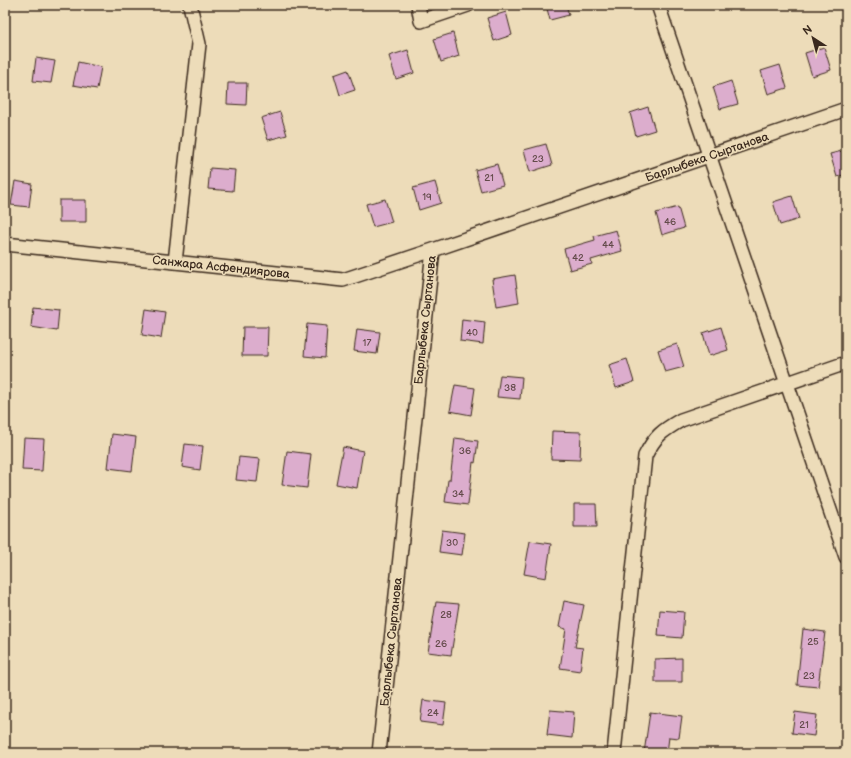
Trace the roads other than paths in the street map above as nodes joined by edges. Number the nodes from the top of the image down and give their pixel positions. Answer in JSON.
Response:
{"nodes":[{"id":1,"x":190,"y":5,"type":"edge"},
{"id":2,"x":418,"y":5,"type":"edge"},
{"id":3,"x":468,"y":5,"type":"edge"},
{"id":4,"x":658,"y":5,"type":"edge"},
{"id":5,"x":846,"y":109,"type":"edge"},
{"id":6,"x":710,"y":156,"type":"junction"},
{"id":7,"x":5,"y":244,"type":"edge"},
{"id":8,"x":433,"y":250,"type":"junction"},
{"id":9,"x":175,"y":262,"type":"junction"},
{"id":10,"x":846,"y":363,"type":"edge"},
{"id":11,"x":788,"y":383,"type":"junction"},
{"id":12,"x":846,"y":557,"type":"edge"},
{"id":13,"x":379,"y":753,"type":"edge"},
{"id":14,"x":614,"y":753,"type":"edge"}],
"edges":[{"from":1,"to":9,"type":"street"},
{"from":2,"to":3,"type":"street"},
{"from":4,"to":6,"type":"street"},
{"from":5,"to":6,"type":"street","name":"Барлыбека Сыртанова"},
{"from":6,"to":8,"type":"street","name":"Барлыбека Сыртанова"},
{"from":6,"to":11,"type":"street"},
{"from":7,"to":9,"type":"street","name":"Санжара Асфендиярова"},
{"from":8,"to":9,"type":"street","name":"Санжара Асфендиярова"},
{"from":8,"to":13,"type":"street","name":"Барлыбека Сыртанова"},
{"from":10,"to":11,"type":"street"},
{"from":11,"to":12,"type":"street"},
{"from":11,"to":14,"type":"street"}]}
